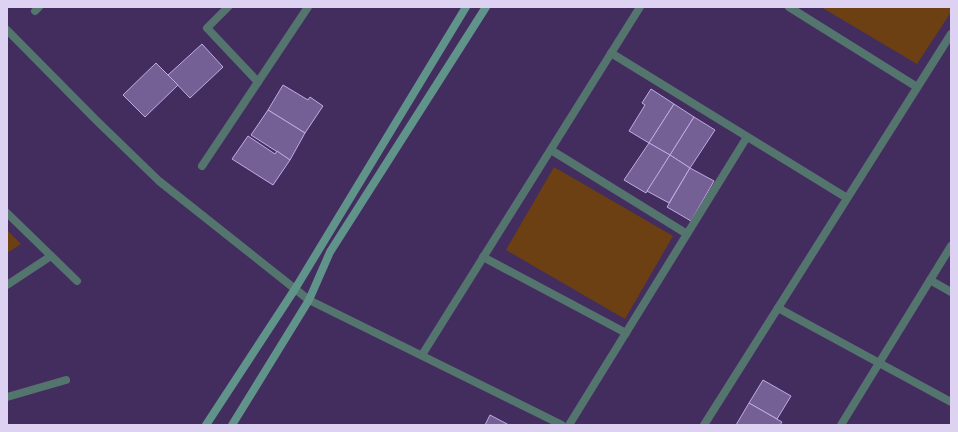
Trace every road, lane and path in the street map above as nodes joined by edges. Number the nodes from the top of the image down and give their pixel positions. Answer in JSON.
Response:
{"nodes":[{"id":1,"x":228,"y":7,"type":"edge"},
{"id":2,"x":466,"y":7,"type":"edge"},
{"id":3,"x":486,"y":7,"type":"edge"},
{"id":4,"x":640,"y":7,"type":"edge"},
{"id":5,"x":789,"y":7,"type":"edge"},
{"id":6,"x":307,"y":8,"type":"edge"},
{"id":7,"x":7,"y":30,"type":"edge"},
{"id":8,"x":951,"y":34,"type":"edge"},
{"id":9,"x":611,"y":53,"type":"junction"},
{"id":10,"x":258,"y":82,"type":"junction"},
{"id":11,"x":917,"y":87,"type":"junction"},
{"id":12,"x":747,"y":136,"type":"junction"},
{"id":13,"x":550,"y":150,"type":"junction"},
{"id":14,"x":202,"y":166,"type":"dead end"},
{"id":15,"x":847,"y":198,"type":"junction"},
{"id":16,"x":7,"y":213,"type":"edge"},
{"id":17,"x":687,"y":234,"type":"junction"},
{"id":18,"x":951,"y":246,"type":"edge"},
{"id":19,"x":51,"y":256,"type":"junction"},
{"id":20,"x":483,"y":257,"type":"junction"},
{"id":21,"x":930,"y":280,"type":"junction"},
{"id":22,"x":76,"y":281,"type":"dead end"},
{"id":23,"x":7,"y":285,"type":"edge"},
{"id":24,"x":295,"y":289,"type":"junction"},
{"id":25,"x":951,"y":292,"type":"edge"},
{"id":26,"x":309,"y":300,"type":"junction"},
{"id":27,"x":778,"y":308,"type":"junction"},
{"id":28,"x":626,"y":333,"type":"junction"},
{"id":29,"x":422,"y":355,"type":"junction"},
{"id":30,"x":879,"y":363,"type":"junction"},
{"id":31,"x":66,"y":380,"type":"dead end"},
{"id":32,"x":7,"y":397,"type":"edge"},
{"id":33,"x":951,"y":402,"type":"edge"},
{"id":34,"x":206,"y":425,"type":"edge"},
{"id":35,"x":232,"y":425,"type":"edge"},
{"id":36,"x":562,"y":425,"type":"edge"},
{"id":37,"x":569,"y":425,"type":"edge"},
{"id":38,"x":704,"y":425,"type":"edge"},
{"id":39,"x":841,"y":425,"type":"edge"}],
"edges":[{"from":1,"to":10,"type":"street"},
{"from":2,"to":24,"type":"main road"},
{"from":3,"to":26,"type":"main road"},
{"from":4,"to":9,"type":"street"},
{"from":5,"to":11,"type":"street"},
{"from":6,"to":10,"type":"street"},
{"from":7,"to":24,"type":"street"},
{"from":8,"to":11,"type":"street"},
{"from":9,"to":12,"type":"street"},
{"from":9,"to":13,"type":"street"},
{"from":10,"to":14,"type":"street"},
{"from":11,"to":15,"type":"street"},
{"from":12,"to":15,"type":"street"},
{"from":12,"to":17,"type":"street"},
{"from":13,"to":17,"type":"street"},
{"from":13,"to":20,"type":"street"},
{"from":15,"to":27,"type":"street"},
{"from":16,"to":19,"type":"street"},
{"from":17,"to":28,"type":"street"},
{"from":18,"to":21,"type":"street"},
{"from":19,"to":22,"type":"street"},
{"from":19,"to":23,"type":"street"},
{"from":20,"to":28,"type":"street"},
{"from":20,"to":29,"type":"street"},
{"from":21,"to":25,"type":"street"},
{"from":21,"to":30,"type":"street"},
{"from":24,"to":26,"type":"street"},
{"from":24,"to":34,"type":"main road"},
{"from":26,"to":29,"type":"street"},
{"from":26,"to":35,"type":"main road"},
{"from":27,"to":30,"type":"street"},
{"from":27,"to":38,"type":"street"},
{"from":28,"to":37,"type":"street"},
{"from":29,"to":36,"type":"street"},
{"from":30,"to":33,"type":"street"},
{"from":30,"to":39,"type":"street"},
{"from":31,"to":32,"type":"street"}]}
